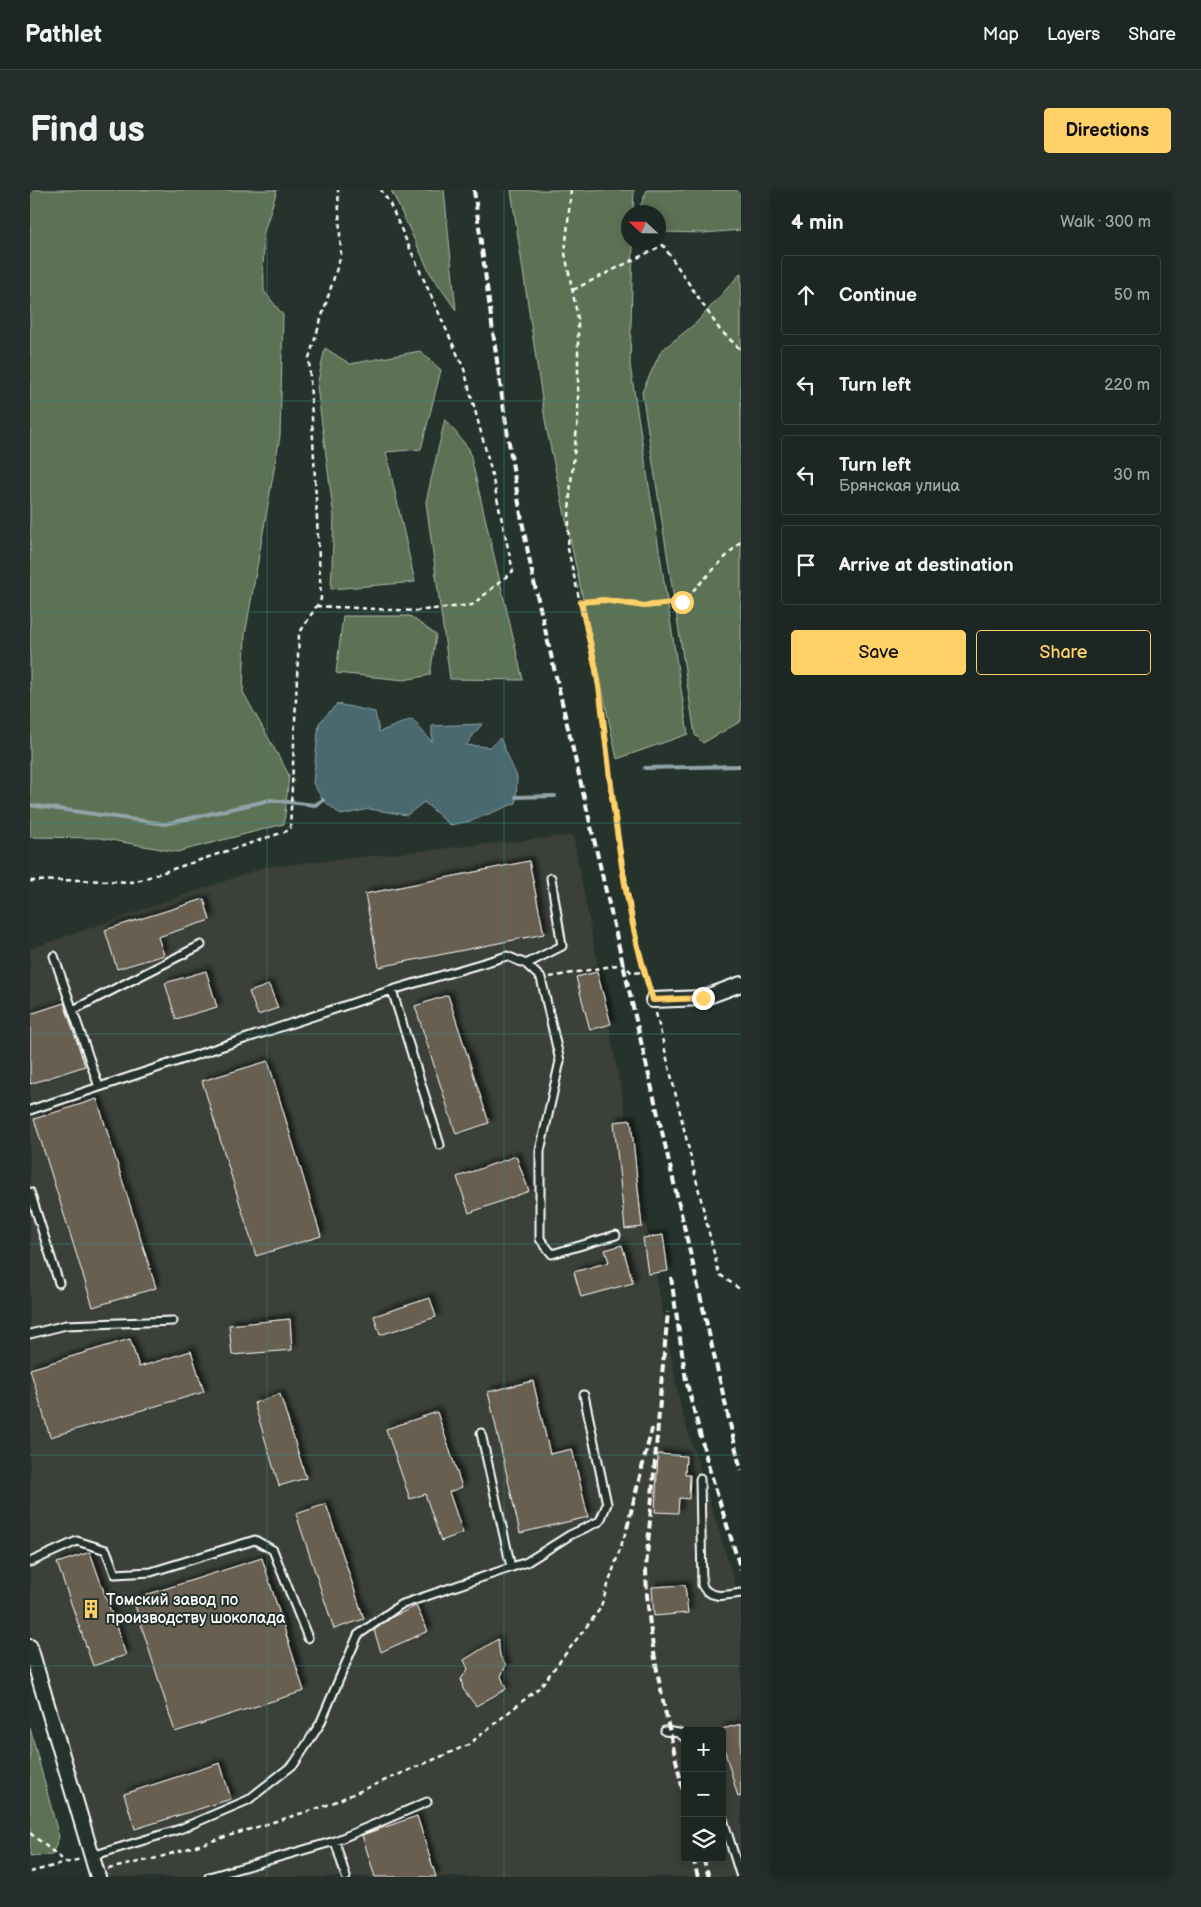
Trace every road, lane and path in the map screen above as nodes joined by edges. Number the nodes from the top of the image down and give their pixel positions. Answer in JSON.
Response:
{"nodes":[{"id":1,"x":338,"y":190,"type":"edge"},
{"id":2,"x":380,"y":190,"type":"edge"},
{"id":3,"x":571,"y":190,"type":"edge"},
{"id":4,"x":573,"y":290,"type":"junction"},
{"id":5,"x":741,"y":350,"type":"edge"},
{"id":6,"x":741,"y":541,"type":"edge"},
{"id":7,"x":581,"y":602,"type":"junction"},
{"id":8,"x":316,"y":606,"type":"junction"},
{"id":9,"x":551,"y":878,"type":"dead end"},
{"id":10,"x":30,"y":881,"type":"edge"},
{"id":11,"x":201,"y":945,"type":"dead end"},
{"id":12,"x":54,"y":956,"type":"dead end"},
{"id":13,"x":526,"y":964,"type":"junction"},
{"id":14,"x":644,"y":972,"type":"junction"},
{"id":15,"x":540,"y":978,"type":"junction"},
{"id":16,"x":741,"y":984,"type":"edge"},
{"id":17,"x":392,"y":990,"type":"junction"},
{"id":18,"x":653,"y":1000,"type":"junction"},
{"id":19,"x":73,"y":1010,"type":"junction"},
{"id":20,"x":100,"y":1087,"type":"junction"},
{"id":21,"x":30,"y":1110,"type":"edge"},
{"id":22,"x":440,"y":1145,"type":"dead end"},
{"id":23,"x":30,"y":1192,"type":"edge"},
{"id":24,"x":616,"y":1235,"type":"dead end"},
{"id":25,"x":60,"y":1283,"type":"dead end"},
{"id":26,"x":741,"y":1290,"type":"edge"},
{"id":27,"x":173,"y":1321,"type":"dead end"},
{"id":28,"x":30,"y":1334,"type":"edge"},
{"id":29,"x":584,"y":1395,"type":"dead end"},
{"id":30,"x":481,"y":1433,"type":"dead end"},
{"id":31,"x":700,"y":1479,"type":"dead end"},
{"id":32,"x":628,"y":1528,"type":"dead end"},
{"id":33,"x":30,"y":1562,"type":"edge"},
{"id":34,"x":511,"y":1567,"type":"junction"},
{"id":35,"x":741,"y":1593,"type":"edge"},
{"id":36,"x":308,"y":1638,"type":"dead end"},
{"id":37,"x":30,"y":1647,"type":"edge"},
{"id":38,"x":665,"y":1731,"type":"dead end"},
{"id":39,"x":681,"y":1735,"type":"edge"},
{"id":40,"x":427,"y":1802,"type":"dead end"},
{"id":41,"x":722,"y":1817,"type":"edge"},
{"id":42,"x":30,"y":1833,"type":"edge"},
{"id":43,"x":335,"y":1841,"type":"junction"},
{"id":44,"x":92,"y":1856,"type":"junction"},
{"id":45,"x":67,"y":1863,"type":"junction"},
{"id":46,"x":30,"y":1872,"type":"edge"},
{"id":47,"x":97,"y":1874,"type":"edge"},
{"id":48,"x":209,"y":1877,"type":"edge"},
{"id":49,"x":346,"y":1877,"type":"edge"},
{"id":50,"x":741,"y":1877,"type":"edge"}],
"edges":[{"from":1,"to":8,"type":"path"},
{"from":2,"to":8,"type":"path"},
{"from":3,"to":4,"type":"path"},
{"from":4,"to":5,"type":"path"},
{"from":4,"to":7,"type":"path"},
{"from":6,"to":7,"type":"path"},
{"from":7,"to":14,"type":"path"},
{"from":8,"to":10,"type":"path"},
{"from":9,"to":13,"type":"lane"},
{"from":11,"to":19,"type":"lane"},
{"from":12,"to":19,"type":"lane"},
{"from":13,"to":15,"type":"lane"},
{"from":13,"to":17,"type":"lane"},
{"from":14,"to":15,"type":"path"},
{"from":14,"to":18,"type":"path"},
{"from":15,"to":24,"type":"lane"},
{"from":16,"to":18,"type":"street"},
{"from":17,"to":20,"type":"lane"},
{"from":17,"to":22,"type":"lane"},
{"from":18,"to":26,"type":"path"},
{"from":19,"to":20,"type":"lane"},
{"from":20,"to":21,"type":"lane"},
{"from":23,"to":25,"type":"lane"},
{"from":27,"to":28,"type":"lane"},
{"from":29,"to":34,"type":"lane"},
{"from":30,"to":34,"type":"lane"},
{"from":31,"to":35,"type":"lane"},
{"from":32,"to":47,"type":"path"},
{"from":33,"to":36,"type":"lane"},
{"from":34,"to":44,"type":"lane"},
{"from":37,"to":44,"type":"street"},
{"from":38,"to":39,"type":"lane"},
{"from":40,"to":43,"type":"lane"},
{"from":41,"to":50,"type":"lane"},
{"from":42,"to":45,"type":"path"},
{"from":43,"to":48,"type":"lane"},
{"from":43,"to":49,"type":"lane"},
{"from":44,"to":45,"type":"path"},
{"from":44,"to":47,"type":"street"},
{"from":45,"to":46,"type":"path"}]}
